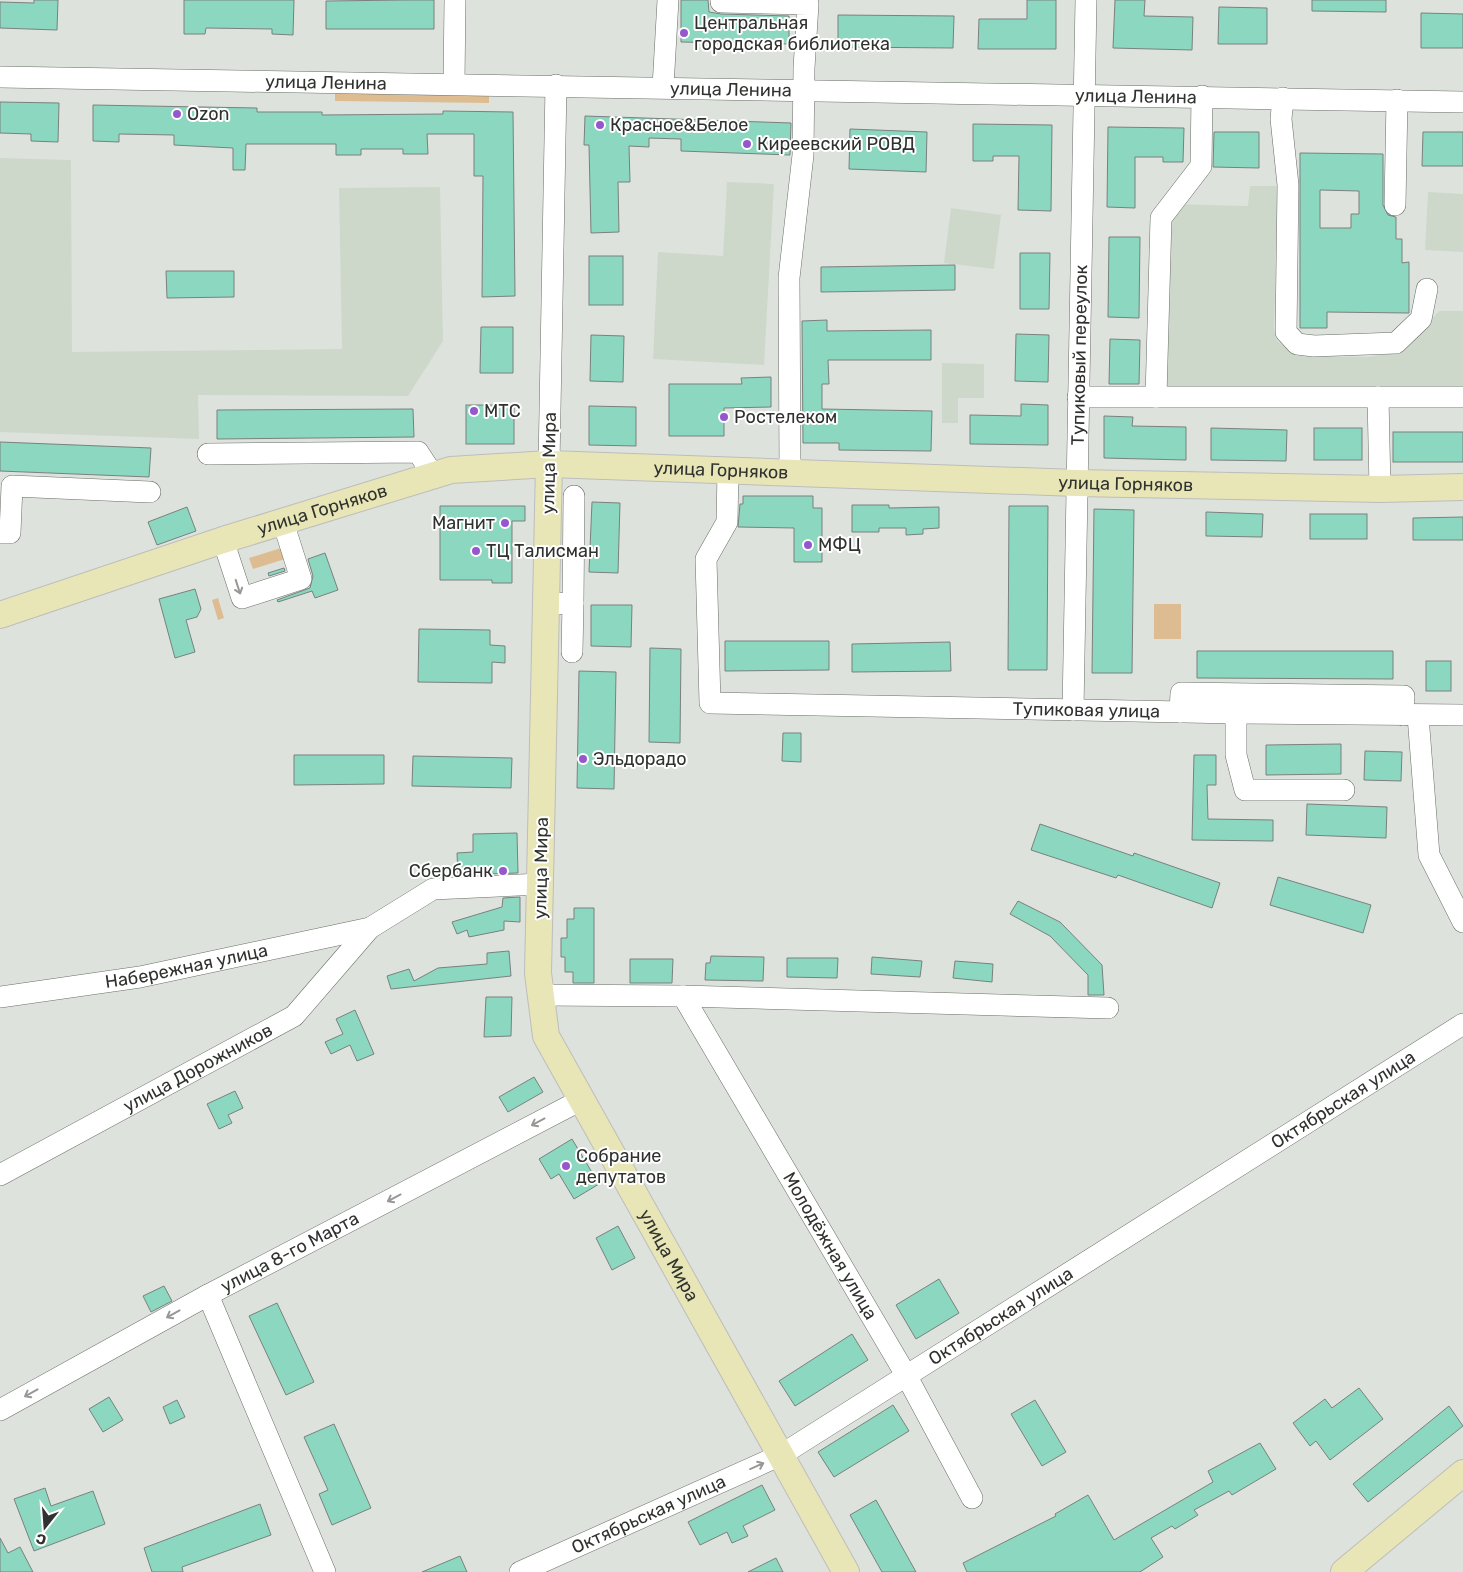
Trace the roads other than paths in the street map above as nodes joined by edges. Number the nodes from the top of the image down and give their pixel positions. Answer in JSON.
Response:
{"nodes":[{"id":1,"x":456,"y":0,"type":"edge"},
{"id":2,"x":668,"y":0,"type":"edge"},
{"id":3,"x":721,"y":0,"type":"edge"},
{"id":4,"x":1086,"y":0,"type":"edge"},
{"id":5,"x":0,"y":77,"type":"edge"},
{"id":6,"x":454,"y":84,"type":"junction"},
{"id":7,"x":556,"y":85,"type":"junction"},
{"id":8,"x":664,"y":87,"type":"junction"},
{"id":9,"x":804,"y":90,"type":"junction"},
{"id":10,"x":1084,"y":94,"type":"junction"},
{"id":11,"x":1202,"y":96,"type":"junction"},
{"id":12,"x":1283,"y":98,"type":"junction"},
{"id":13,"x":1397,"y":100,"type":"junction"},
{"id":14,"x":1463,"y":102,"type":"edge"},
{"id":15,"x":1395,"y":205,"type":"dead end"},
{"id":16,"x":1427,"y":289,"type":"dead end"},
{"id":17,"x":1078,"y":397,"type":"junction"},
{"id":18,"x":1156,"y":397,"type":"junction"},
{"id":19,"x":1378,"y":397,"type":"junction"},
{"id":20,"x":1463,"y":397,"type":"edge"},
{"id":21,"x":208,"y":454,"type":"dead end"},
{"id":22,"x":549,"y":464,"type":"junction"},
{"id":23,"x":728,"y":470,"type":"junction"},
{"id":24,"x":790,"y":472,"type":"junction"},
{"id":25,"x":433,"y":475,"type":"junction"},
{"id":26,"x":1076,"y":483,"type":"junction"},
{"id":27,"x":1463,"y":486,"type":"edge"},
{"id":28,"x":1380,"y":490,"type":"junction"},
{"id":29,"x":150,"y":492,"type":"dead end"},
{"id":30,"x":574,"y":496,"type":"dead end"},
{"id":31,"x":283,"y":522,"type":"junction"},
{"id":32,"x":0,"y":533,"type":"edge"},
{"id":33,"x":223,"y":540,"type":"junction"},
{"id":34,"x":573,"y":603,"type":"junction"},
{"id":35,"x":546,"y":604,"type":"junction"},
{"id":36,"x":0,"y":615,"type":"edge"},
{"id":37,"x":572,"y":652,"type":"dead end"},
{"id":38,"x":1073,"y":710,"type":"junction"},
{"id":39,"x":1180,"y":712,"type":"junction"},
{"id":40,"x":1236,"y":713,"type":"junction"},
{"id":41,"x":1463,"y":715,"type":"edge"},
{"id":42,"x":1411,"y":716,"type":"junction"},
{"id":43,"x":1344,"y":790,"type":"dead end"},
{"id":44,"x":540,"y":884,"type":"junction"},
{"id":45,"x":1463,"y":922,"type":"edge"},
{"id":46,"x":370,"y":928,"type":"junction"},
{"id":47,"x":539,"y":995,"type":"junction"},
{"id":48,"x":683,"y":996,"type":"junction"},
{"id":49,"x":0,"y":997,"type":"edge"},
{"id":50,"x":1108,"y":1008,"type":"dead end"},
{"id":51,"x":1463,"y":1024,"type":"edge"},
{"id":52,"x":582,"y":1100,"type":"junction"},
{"id":53,"x":0,"y":1174,"type":"edge"},
{"id":54,"x":208,"y":1295,"type":"junction"},
{"id":55,"x":906,"y":1375,"type":"junction"},
{"id":56,"x":0,"y":1410,"type":"edge"},
{"id":57,"x":781,"y":1455,"type":"junction"},
{"id":58,"x":1463,"y":1473,"type":"edge"},
{"id":59,"x":972,"y":1498,"type":"dead end"},
{"id":60,"x":326,"y":1572,"type":"edge"},
{"id":61,"x":520,"y":1572,"type":"edge"},
{"id":62,"x":846,"y":1572,"type":"edge"},
{"id":63,"x":1344,"y":1572,"type":"edge"}],
"edges":[{"from":1,"to":6,"type":"street"},
{"from":2,"to":8,"type":"street"},
{"from":3,"to":9,"type":"street"},
{"from":4,"to":10,"type":"street","name":"Тупиковый переулок"},
{"from":5,"to":6,"type":"street","name":"улица Ленина"},
{"from":6,"to":7,"type":"street","name":"улица Ленина"},
{"from":7,"to":8,"type":"street","name":"улица Ленина"},
{"from":7,"to":22,"type":"street","name":"улица Мира"},
{"from":8,"to":9,"type":"street","name":"улица Ленина"},
{"from":9,"to":10,"type":"street","name":"улица Ленина"},
{"from":9,"to":24,"type":"street"},
{"from":10,"to":11,"type":"street","name":"улица Ленина"},
{"from":10,"to":17,"type":"street","name":"Тупиковый переулок"},
{"from":11,"to":12,"type":"street","name":"улица Ленина"},
{"from":11,"to":18,"type":"street"},
{"from":12,"to":13,"type":"street","name":"улица Ленина"},
{"from":12,"to":16,"type":"street"},
{"from":13,"to":14,"type":"street","name":"улица Ленина"},
{"from":13,"to":15,"type":"street"},
{"from":17,"to":18,"type":"street"},
{"from":17,"to":26,"type":"street","name":"Тупиковый переулок"},
{"from":18,"to":19,"type":"street"},
{"from":19,"to":20,"type":"street"},
{"from":19,"to":28,"type":"street"},
{"from":21,"to":25,"type":"street"},
{"from":22,"to":23,"type":"main road","name":"улица Горняков"},
{"from":22,"to":25,"type":"main road","name":"улица Горняков"},
{"from":22,"to":35,"type":"main road","name":"улица Мира"},
{"from":23,"to":24,"type":"main road","name":"улица Горняков"},
{"from":23,"to":38,"type":"street","name":"Тупиковая улица"},
{"from":24,"to":26,"type":"main road","name":"улица Горняков"},
{"from":25,"to":31,"type":"main road","name":"улица Горняков"},
{"from":26,"to":28,"type":"main road","name":"улица Горняков"},
{"from":26,"to":38,"type":"street","name":"Тупиковый переулок"},
{"from":27,"to":28,"type":"main road","name":"улица Горняков"},
{"from":29,"to":32,"type":"street"},
{"from":30,"to":34,"type":"street"},
{"from":31,"to":33,"type":"main road","name":"улица Горняков"},
{"from":33,"to":31,"type":"street","one_way":true},
{"from":33,"to":36,"type":"main road","name":"улица Горняков"},
{"from":34,"to":35,"type":"street"},
{"from":34,"to":37,"type":"street"},
{"from":35,"to":44,"type":"main road","name":"улица Мира"},
{"from":38,"to":39,"type":"street","name":"Тупиковая улица"},
{"from":39,"to":40,"type":"street","name":"Тупиковая улица"},
{"from":39,"to":42,"type":"street"},
{"from":40,"to":42,"type":"street","name":"Тупиковая улица"},
{"from":40,"to":43,"type":"street"},
{"from":41,"to":42,"type":"street","name":"Тупиковая улица"},
{"from":42,"to":45,"type":"street"},
{"from":44,"to":46,"type":"street"},
{"from":44,"to":47,"type":"main road","name":"улица Мира"},
{"from":46,"to":49,"type":"street","name":"Набережная улица"},
{"from":46,"to":53,"type":"street","name":"улица Дорожников"},
{"from":47,"to":48,"type":"street"},
{"from":47,"to":52,"type":"main road","name":"улица Мира"},
{"from":48,"to":50,"type":"street"},
{"from":48,"to":55,"type":"street","name":"Молодёжная улица"},
{"from":51,"to":55,"type":"street","name":"Октябрьская улица"},
{"from":52,"to":54,"type":"street","name":"улица 8-го Марта","one_way":true},
{"from":52,"to":57,"type":"main road","name":"улица Мира"},
{"from":54,"to":56,"type":"street","name":"улица 8-го Марта","one_way":true},
{"from":54,"to":60,"type":"street"},
{"from":55,"to":57,"type":"street","name":"Октябрьская улица"},
{"from":55,"to":59,"type":"street","name":"Молодёжная улица"},
{"from":61,"to":57,"type":"street","name":"Октябрьская улица","one_way":true},
{"from":57,"to":62,"type":"main road","name":"улица Мира"},
{"from":58,"to":63,"type":"main road"}]}
